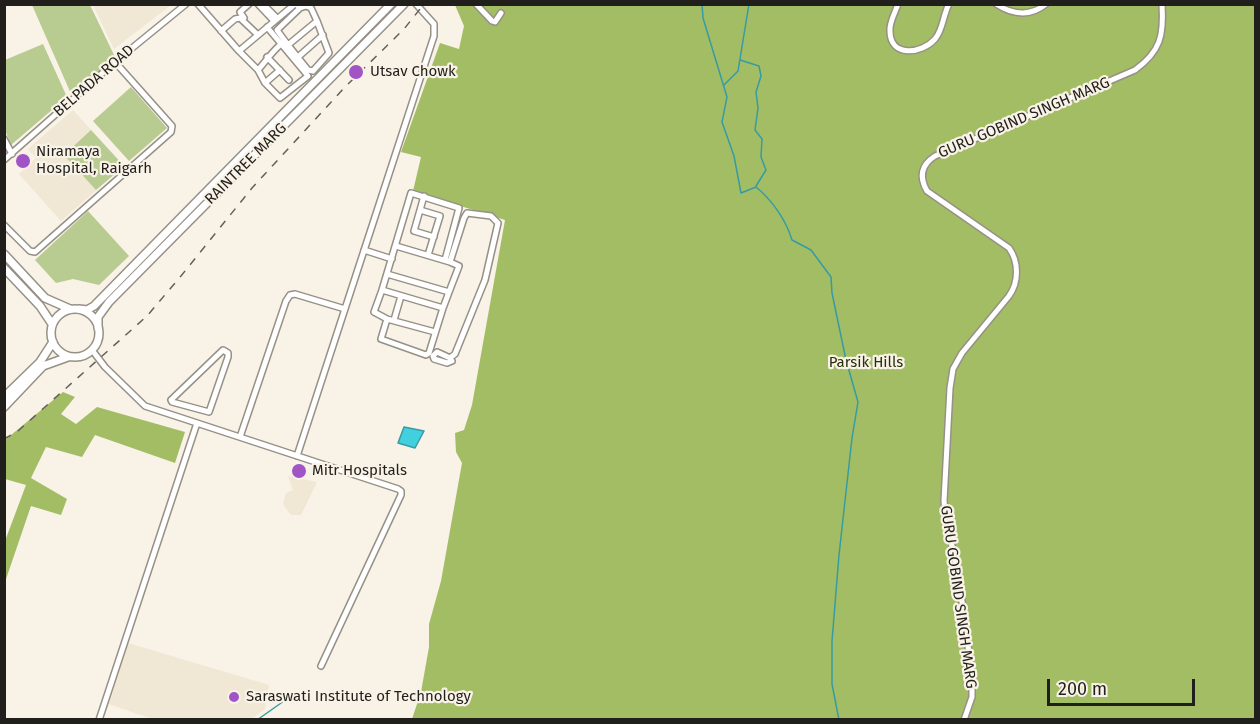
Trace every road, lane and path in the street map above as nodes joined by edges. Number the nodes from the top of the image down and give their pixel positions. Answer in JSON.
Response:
{"nodes":[{"id":1,"x":186,"y":4,"type":"edge"},
{"id":2,"x":198,"y":4,"type":"edge"},
{"id":3,"x":249,"y":4,"type":"edge"},
{"id":4,"x":258,"y":4,"type":"edge"},
{"id":5,"x":263,"y":4,"type":"edge"},
{"id":6,"x":391,"y":4,"type":"edge"},
{"id":7,"x":404,"y":4,"type":"edge"},
{"id":8,"x":416,"y":4,"type":"edge"},
{"id":9,"x":476,"y":4,"type":"edge"},
{"id":10,"x":898,"y":4,"type":"edge"},
{"id":11,"x":949,"y":4,"type":"edge"},
{"id":12,"x":996,"y":4,"type":"edge"},
{"id":13,"x":1046,"y":4,"type":"edge"},
{"id":14,"x":1162,"y":4,"type":"edge"},
{"id":15,"x":297,"y":6,"type":"edge"},
{"id":16,"x":501,"y":13,"type":"dead end"},
{"id":17,"x":317,"y":21,"type":"junction"},
{"id":18,"x":272,"y":22,"type":"junction"},
{"id":19,"x":278,"y":29,"type":"junction"},
{"id":20,"x":221,"y":31,"type":"junction"},
{"id":21,"x":258,"y":34,"type":"junction"},
{"id":22,"x":323,"y":35,"type":"junction"},
{"id":23,"x":280,"y":45,"type":"junction"},
{"id":24,"x":288,"y":45,"type":"junction"},
{"id":25,"x":238,"y":51,"type":"junction"},
{"id":26,"x":267,"y":57,"type":"junction"},
{"id":27,"x":298,"y":57,"type":"junction"},
{"id":28,"x":115,"y":62,"type":"junction"},
{"id":29,"x":258,"y":70,"type":"junction"},
{"id":30,"x":280,"y":70,"type":"junction"},
{"id":31,"x":289,"y":80,"type":"dead end"},
{"id":32,"x":265,"y":83,"type":"junction"},
{"id":33,"x":4,"y":140,"type":"edge"},
{"id":34,"x":12,"y":154,"type":"junction"},
{"id":35,"x":4,"y":159,"type":"edge"},
{"id":36,"x":423,"y":196,"type":"junction"},
{"id":37,"x":420,"y":210,"type":"junction"},
{"id":38,"x":4,"y":225,"type":"edge"},
{"id":39,"x":434,"y":237,"type":"junction"},
{"id":40,"x":396,"y":246,"type":"junction"},
{"id":41,"x":364,"y":250,"type":"junction"},
{"id":42,"x":4,"y":254,"type":"edge"},
{"id":43,"x":428,"y":255,"type":"junction"},
{"id":44,"x":392,"y":259,"type":"junction"},
{"id":45,"x":448,"y":261,"type":"junction"},
{"id":46,"x":4,"y":268,"type":"edge"},
{"id":47,"x":387,"y":274,"type":"junction"},
{"id":48,"x":382,"y":290,"type":"junction"},
{"id":49,"x":449,"y":292,"type":"junction"},
{"id":50,"x":401,"y":296,"type":"junction"},
{"id":51,"x":443,"y":308,"type":"junction"},
{"id":52,"x":70,"y":309,"type":"junction"},
{"id":53,"x":79,"y":309,"type":"junction"},
{"id":54,"x":345,"y":309,"type":"junction"},
{"id":55,"x":390,"y":319,"type":"junction"},
{"id":56,"x":52,"y":324,"type":"junction"},
{"id":57,"x":98,"y":328,"type":"junction"},
{"id":58,"x":435,"y":332,"type":"junction"},
{"id":59,"x":53,"y":342,"type":"junction"},
{"id":60,"x":92,"y":350,"type":"junction"},
{"id":61,"x":70,"y":356,"type":"junction"},
{"id":62,"x":452,"y":361,"type":"dead end"},
{"id":63,"x":220,"y":378,"type":"joint"},
{"id":64,"x":4,"y":397,"type":"edge"},
{"id":65,"x":4,"y":407,"type":"edge"},
{"id":66,"x":197,"y":423,"type":"junction"},
{"id":67,"x":240,"y":437,"type":"junction"},
{"id":68,"x":297,"y":456,"type":"junction"},
{"id":69,"x":321,"y":666,"type":"dead end"},
{"id":70,"x":99,"y":720,"type":"edge"},
{"id":71,"x":964,"y":720,"type":"edge"}],
"edges":[{"from":1,"to":28,"type":"street","name":"BELPADA ROAD"},
{"from":2,"to":20,"type":"street"},
{"from":3,"to":21,"type":"street"},
{"from":4,"to":18,"type":"street"},
{"from":5,"to":18,"type":"street"},
{"from":6,"to":53,"type":"main road","name":"RAINTREE MARG"},
{"from":7,"to":57,"type":"main road","name":"RAINTREE MARG"},
{"from":8,"to":41,"type":"street"},
{"from":9,"to":16,"type":"street"},
{"from":10,"to":11,"type":"street"},
{"from":12,"to":13,"type":"street"},
{"from":14,"to":71,"type":"street","name":"GURU GOBIND SINGH MARG"},
{"from":15,"to":17,"type":"street"},
{"from":15,"to":18,"type":"street"},
{"from":15,"to":19,"type":"street"},
{"from":17,"to":22,"type":"street"},
{"from":17,"to":24,"type":"street"},
{"from":18,"to":19,"type":"street"},
{"from":18,"to":21,"type":"street"},
{"from":18,"to":23,"type":"street"},
{"from":19,"to":24,"type":"street"},
{"from":20,"to":21,"type":"street"},
{"from":20,"to":25,"type":"street"},
{"from":21,"to":25,"type":"street"},
{"from":22,"to":27,"type":"street"},
{"from":22,"to":27,"type":"street"},
{"from":23,"to":26,"type":"street"},
{"from":23,"to":32,"type":"street"},
{"from":24,"to":27,"type":"street"},
{"from":25,"to":29,"type":"street"},
{"from":26,"to":29,"type":"street"},
{"from":26,"to":30,"type":"street"},
{"from":28,"to":34,"type":"street","name":"BELPADA ROAD"},
{"from":28,"to":38,"type":"street"},
{"from":29,"to":32,"type":"street"},
{"from":30,"to":31,"type":"street"},
{"from":30,"to":32,"type":"street"},
{"from":33,"to":34,"type":"street"},
{"from":34,"to":35,"type":"street","name":"BELPADA ROAD"},
{"from":36,"to":37,"type":"street"},
{"from":36,"to":40,"type":"street"},
{"from":36,"to":45,"type":"street"},
{"from":37,"to":39,"type":"street"},
{"from":37,"to":39,"type":"street"},
{"from":39,"to":43,"type":"street"},
{"from":40,"to":43,"type":"street"},
{"from":40,"to":44,"type":"street"},
{"from":41,"to":44,"type":"street"},
{"from":41,"to":54,"type":"street"},
{"from":42,"to":52,"type":"main road"},
{"from":43,"to":45,"type":"street"},
{"from":44,"to":47,"type":"street"},
{"from":45,"to":49,"type":"street"},
{"from":45,"to":62,"type":"street"},
{"from":46,"to":56,"type":"main road"},
{"from":47,"to":48,"type":"street"},
{"from":47,"to":49,"type":"street"},
{"from":48,"to":50,"type":"street"},
{"from":48,"to":55,"type":"street"},
{"from":49,"to":51,"type":"street"},
{"from":50,"to":51,"type":"street"},
{"from":50,"to":55,"type":"street"},
{"from":51,"to":58,"type":"street"},
{"from":52,"to":53,"type":"main road"},
{"from":52,"to":56,"type":"main road"},
{"from":53,"to":57,"type":"main road"},
{"from":54,"to":67,"type":"street"},
{"from":54,"to":68,"type":"street"},
{"from":55,"to":58,"type":"street"},
{"from":55,"to":58,"type":"street"},
{"from":56,"to":59,"type":"main road"},
{"from":57,"to":60,"type":"main road"},
{"from":59,"to":61,"type":"main road"},
{"from":59,"to":64,"type":"main road"},
{"from":60,"to":61,"type":"main road"},
{"from":60,"to":66,"type":"street"},
{"from":61,"to":65,"type":"main road"},
{"from":63,"to":63,"type":"street"},
{"from":66,"to":67,"type":"street"},
{"from":66,"to":70,"type":"street"},
{"from":67,"to":68,"type":"street"},
{"from":68,"to":69,"type":"street"}]}
